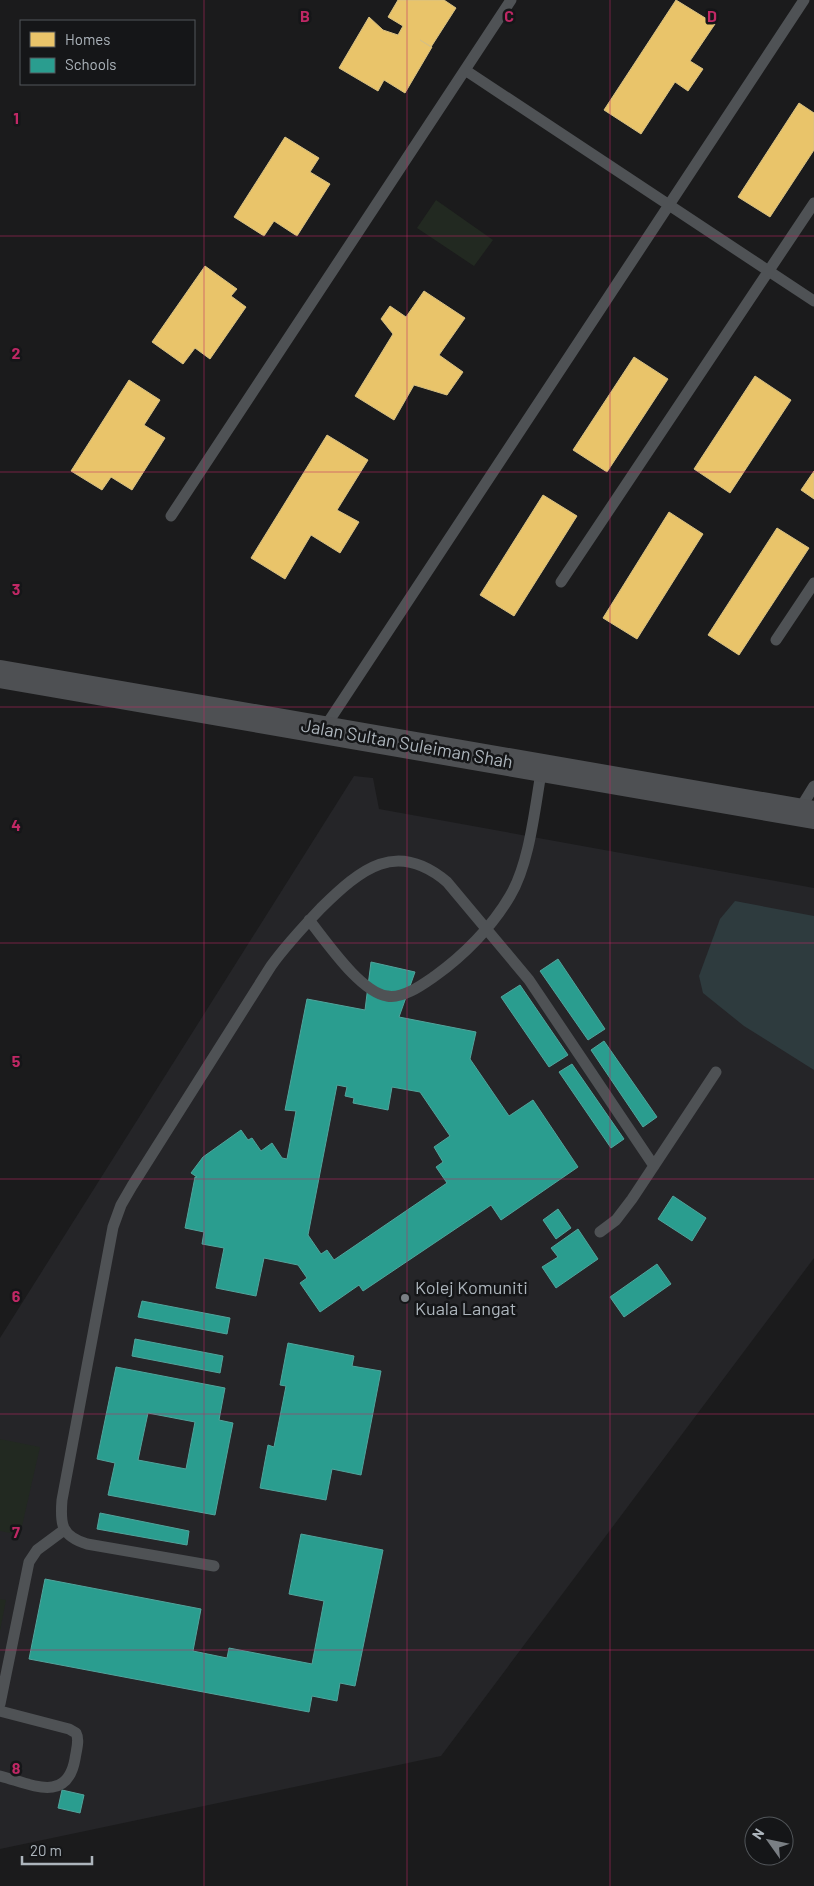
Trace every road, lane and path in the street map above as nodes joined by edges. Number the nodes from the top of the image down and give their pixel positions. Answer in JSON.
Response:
{"nodes":[{"id":1,"x":511,"y":0,"type":"edge"},
{"id":2,"x":804,"y":0,"type":"edge"},
{"id":3,"x":465,"y":70,"type":"junction"},
{"id":4,"x":814,"y":202,"type":"edge"},
{"id":5,"x":668,"y":205,"type":"junction"},
{"id":6,"x":768,"y":271,"type":"junction"},
{"id":7,"x":814,"y":301,"type":"edge"},
{"id":8,"x":171,"y":516,"type":"dead end"},
{"id":9,"x":560,"y":582,"type":"dead end"},
{"id":10,"x":814,"y":583,"type":"edge"},
{"id":11,"x":776,"y":640,"type":"dead end"},
{"id":12,"x":0,"y":674,"type":"edge"},
{"id":13,"x":323,"y":730,"type":"junction"},
{"id":14,"x":542,"y":767,"type":"junction"},
{"id":15,"x":814,"y":786,"type":"edge"},
{"id":16,"x":806,"y":813,"type":"edge"},
{"id":17,"x":309,"y":920,"type":"junction"},
{"id":18,"x":486,"y":928,"type":"junction"},
{"id":19,"x":716,"y":1072,"type":"dead end"},
{"id":20,"x":654,"y":1166,"type":"junction"},
{"id":21,"x":600,"y":1232,"type":"dead end"},
{"id":22,"x":64,"y":1530,"type":"junction"},
{"id":23,"x":214,"y":1566,"type":"dead end"},
{"id":24,"x":0,"y":1704,"type":"edge"},
{"id":25,"x":0,"y":1711,"type":"edge"},
{"id":26,"x":0,"y":1776,"type":"edge"}],
"edges":[{"from":1,"to":3,"type":"lane"},
{"from":2,"to":5,"type":"lane"},
{"from":3,"to":5,"type":"lane"},
{"from":3,"to":8,"type":"lane"},
{"from":4,"to":6,"type":"lane"},
{"from":5,"to":6,"type":"lane"},
{"from":5,"to":13,"type":"lane"},
{"from":6,"to":7,"type":"lane"},
{"from":6,"to":9,"type":"lane"},
{"from":10,"to":11,"type":"lane"},
{"from":12,"to":13,"type":"street","name":"Jalan Sultan Suleiman Shah"},
{"from":13,"to":14,"type":"street","name":"Jalan Sultan Suleiman Shah"},
{"from":14,"to":16,"type":"street","name":"Jalan Sultan Suleiman Shah"},
{"from":14,"to":18,"type":"lane"},
{"from":15,"to":16,"type":"lane"},
{"from":17,"to":18,"type":"lane"},
{"from":17,"to":18,"type":"lane"},
{"from":17,"to":22,"type":"lane"},
{"from":18,"to":20,"type":"lane"},
{"from":19,"to":20,"type":"lane"},
{"from":20,"to":21,"type":"lane"},
{"from":22,"to":23,"type":"lane"},
{"from":22,"to":24,"type":"lane"},
{"from":25,"to":26,"type":"lane"}]}
